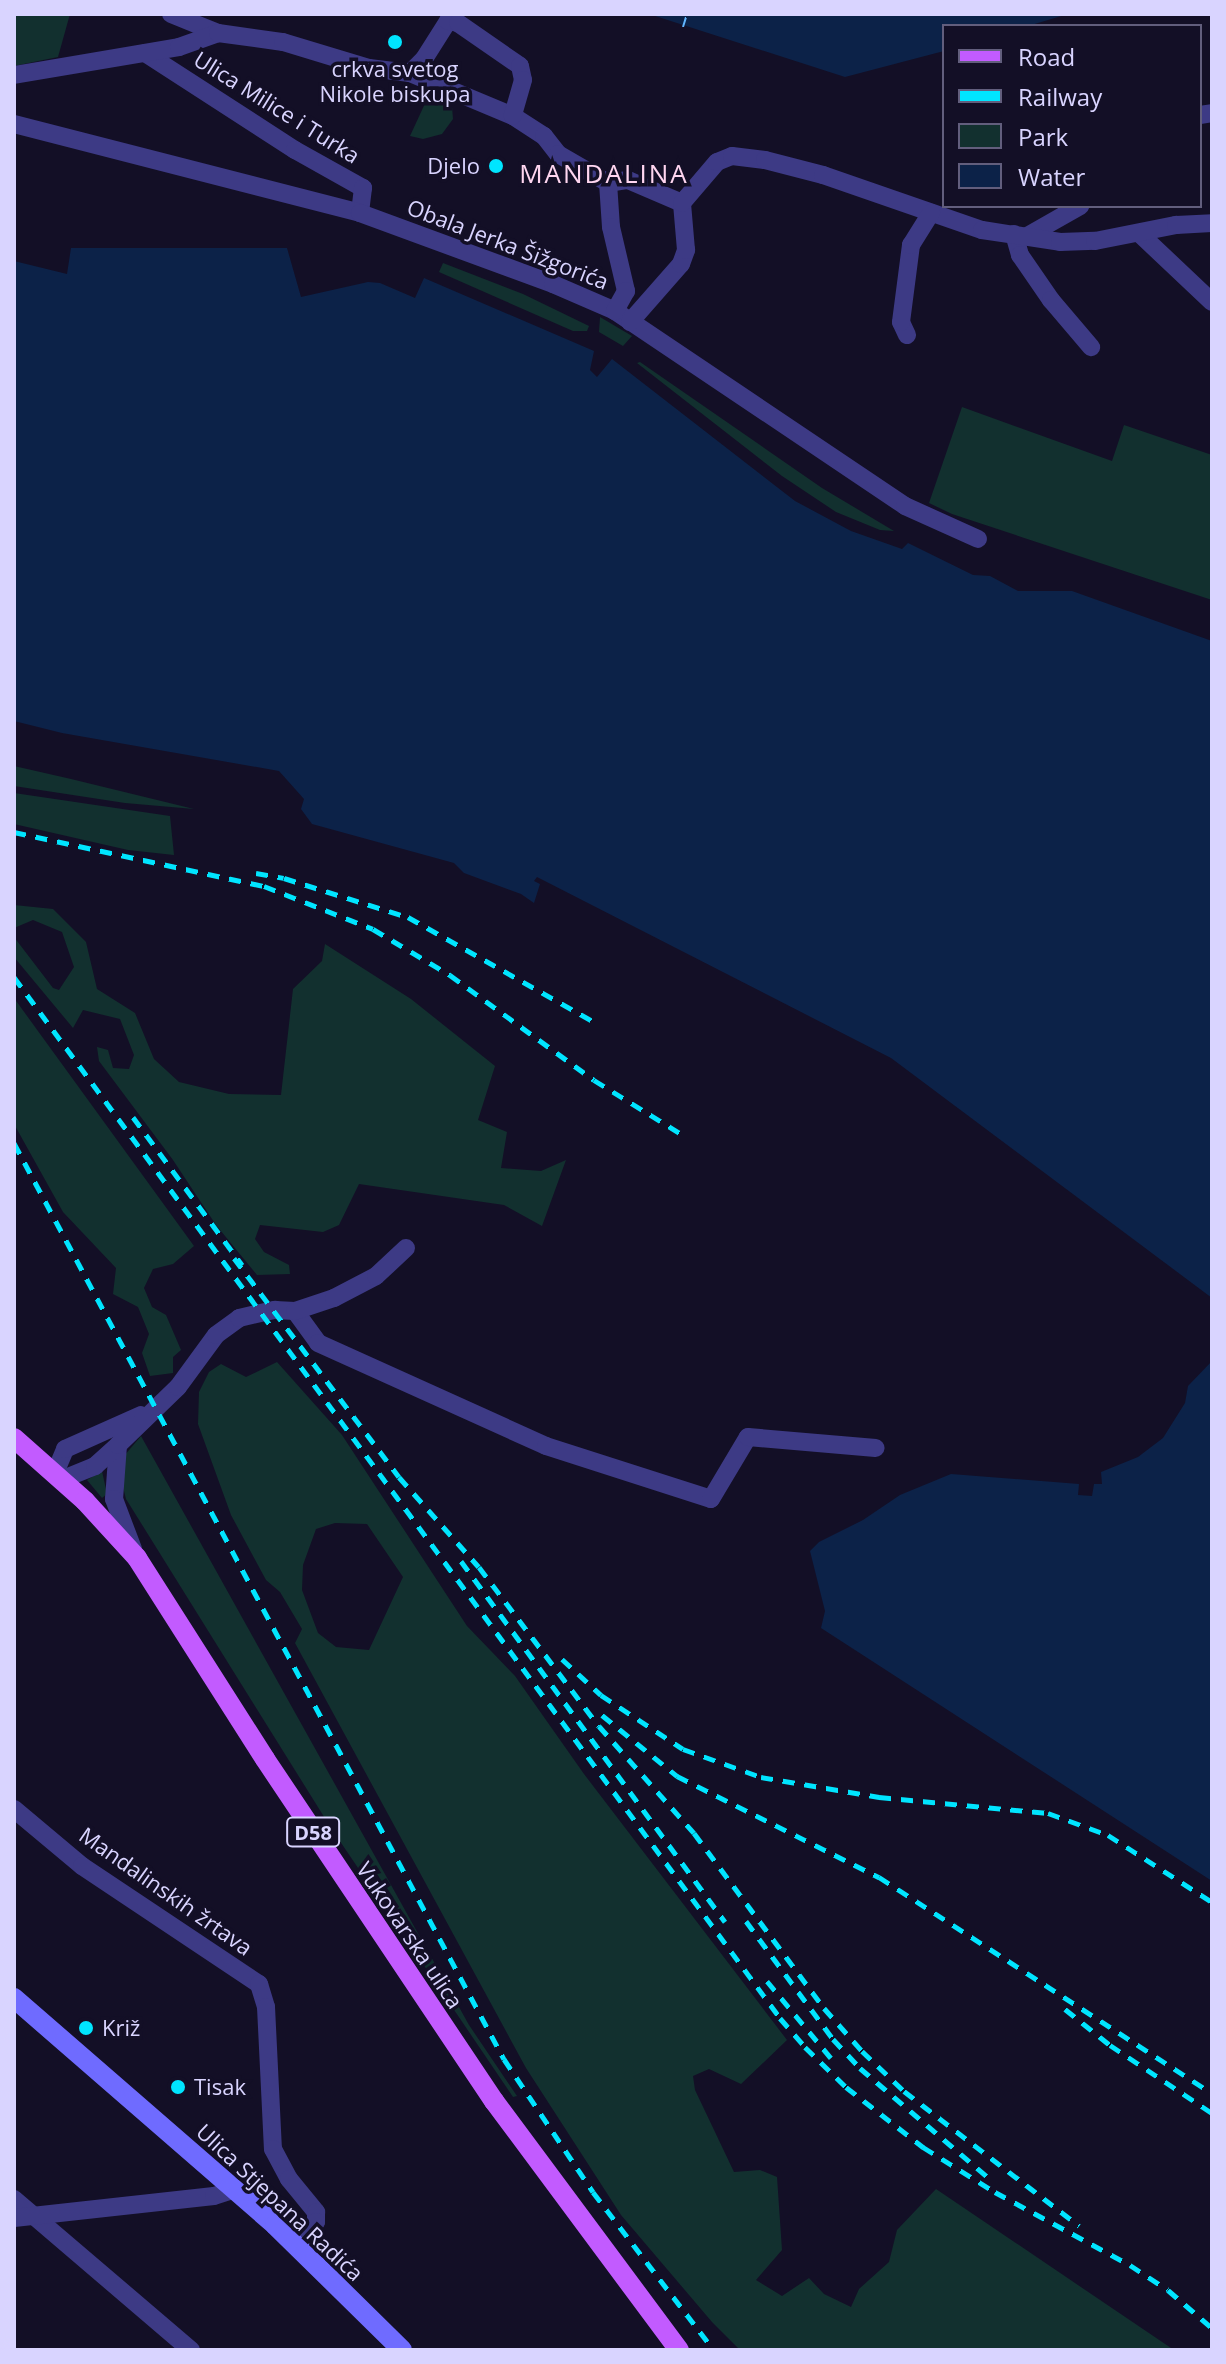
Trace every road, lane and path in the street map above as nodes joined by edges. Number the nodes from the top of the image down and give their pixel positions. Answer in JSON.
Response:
{"nodes":[{"id":1,"x":171,"y":14,"type":"edge"},
{"id":2,"x":218,"y":33,"type":"junction"},
{"id":3,"x":145,"y":53,"type":"junction"},
{"id":4,"x":410,"y":73,"type":"junction"},
{"id":5,"x":14,"y":75,"type":"edge"},
{"id":6,"x":513,"y":116,"type":"junction"},
{"id":7,"x":14,"y":124,"type":"edge"},
{"id":8,"x":608,"y":183,"type":"junction"},
{"id":9,"x":682,"y":203,"type":"junction"},
{"id":10,"x":1076,"y":208,"type":"edge"},
{"id":11,"x":360,"y":213,"type":"junction"},
{"id":12,"x":931,"y":213,"type":"junction"},
{"id":13,"x":1212,"y":223,"type":"edge"},
{"id":14,"x":1140,"y":234,"type":"junction"},
{"id":15,"x":1022,"y":235,"type":"junction"},
{"id":16,"x":1212,"y":302,"type":"edge"},
{"id":17,"x":622,"y":317,"type":"junction"},
{"id":18,"x":907,"y":335,"type":"dead end"},
{"id":19,"x":1091,"y":347,"type":"dead end"},
{"id":20,"x":978,"y":539,"type":"dead end"},
{"id":21,"x":406,"y":1248,"type":"dead end"},
{"id":22,"x":295,"y":1311,"type":"junction"},
{"id":23,"x":147,"y":1413,"type":"junction"},
{"id":24,"x":14,"y":1438,"type":"edge"},
{"id":25,"x":118,"y":1445,"type":"junction"},
{"id":26,"x":876,"y":1448,"type":"dead end"},
{"id":27,"x":59,"y":1476,"type":"junction"},
{"id":28,"x":137,"y":1558,"type":"junction"},
{"id":29,"x":14,"y":1809,"type":"edge"},
{"id":30,"x":14,"y":1998,"type":"edge"},
{"id":31,"x":235,"y":2189,"type":"junction"},
{"id":32,"x":14,"y":2199,"type":"edge"},
{"id":33,"x":34,"y":2215,"type":"junction"},
{"id":34,"x":14,"y":2218,"type":"edge"},
{"id":35,"x":298,"y":2246,"type":"junction"},
{"id":36,"x":191,"y":2350,"type":"edge"},
{"id":37,"x":402,"y":2350,"type":"edge"},
{"id":38,"x":679,"y":2350,"type":"edge"}],
"edges":[{"from":1,"to":2,"type":"street"},
{"from":2,"to":3,"type":"street","name":"Ulica Milice i Turka"},
{"from":2,"to":4,"type":"street","name":"Ulica Milice i Turka"},
{"from":3,"to":5,"type":"street","name":"Ulica Milice i Turka"},
{"from":3,"to":11,"type":"street","name":"Ulica Milice i Turka"},
{"from":4,"to":6,"type":"street","name":"Ulica Milice i Turka"},
{"from":4,"to":6,"type":"street"},
{"from":6,"to":8,"type":"street","name":"Ulica Milice i Turka"},
{"from":7,"to":11,"type":"street","name":"Obala Jerka Šižgorića"},
{"from":8,"to":9,"type":"street","name":"Ulica Milice i Turka"},
{"from":8,"to":17,"type":"street"},
{"from":9,"to":12,"type":"street"},
{"from":9,"to":17,"type":"street"},
{"from":10,"to":15,"type":"street"},
{"from":11,"to":17,"type":"street","name":"Obala Jerka Šižgorića"},
{"from":12,"to":15,"type":"street"},
{"from":12,"to":18,"type":"street"},
{"from":13,"to":14,"type":"street"},
{"from":14,"to":15,"type":"street"},
{"from":14,"to":16,"type":"street"},
{"from":15,"to":19,"type":"street"},
{"from":17,"to":20,"type":"street","name":"Obala Jerka Šižgorića"},
{"from":21,"to":22,"type":"street"},
{"from":22,"to":23,"type":"street"},
{"from":22,"to":26,"type":"street"},
{"from":23,"to":25,"type":"street"},
{"from":23,"to":27,"type":"street"},
{"from":24,"to":27,"type":"main road","name":"Vukovarska ulica","number":"D58"},
{"from":25,"to":27,"type":"street"},
{"from":25,"to":28,"type":"street"},
{"from":27,"to":28,"type":"main road","name":"Vukovarska ulica","number":"D58"},
{"from":28,"to":38,"type":"main road","name":"Vukovarska ulica","number":"D58"},
{"from":29,"to":35,"type":"street","name":"Mandalinskih žrtava"},
{"from":30,"to":31,"type":"main road","name":"Ulica Stjepana Radića"},
{"from":31,"to":33,"type":"street"},
{"from":31,"to":35,"type":"main road","name":"Ulica Stjepana Radića"},
{"from":32,"to":33,"type":"street"},
{"from":33,"to":34,"type":"street"},
{"from":33,"to":36,"type":"street"},
{"from":35,"to":37,"type":"main road","name":"Ulica Stjepana Radića"}]}
